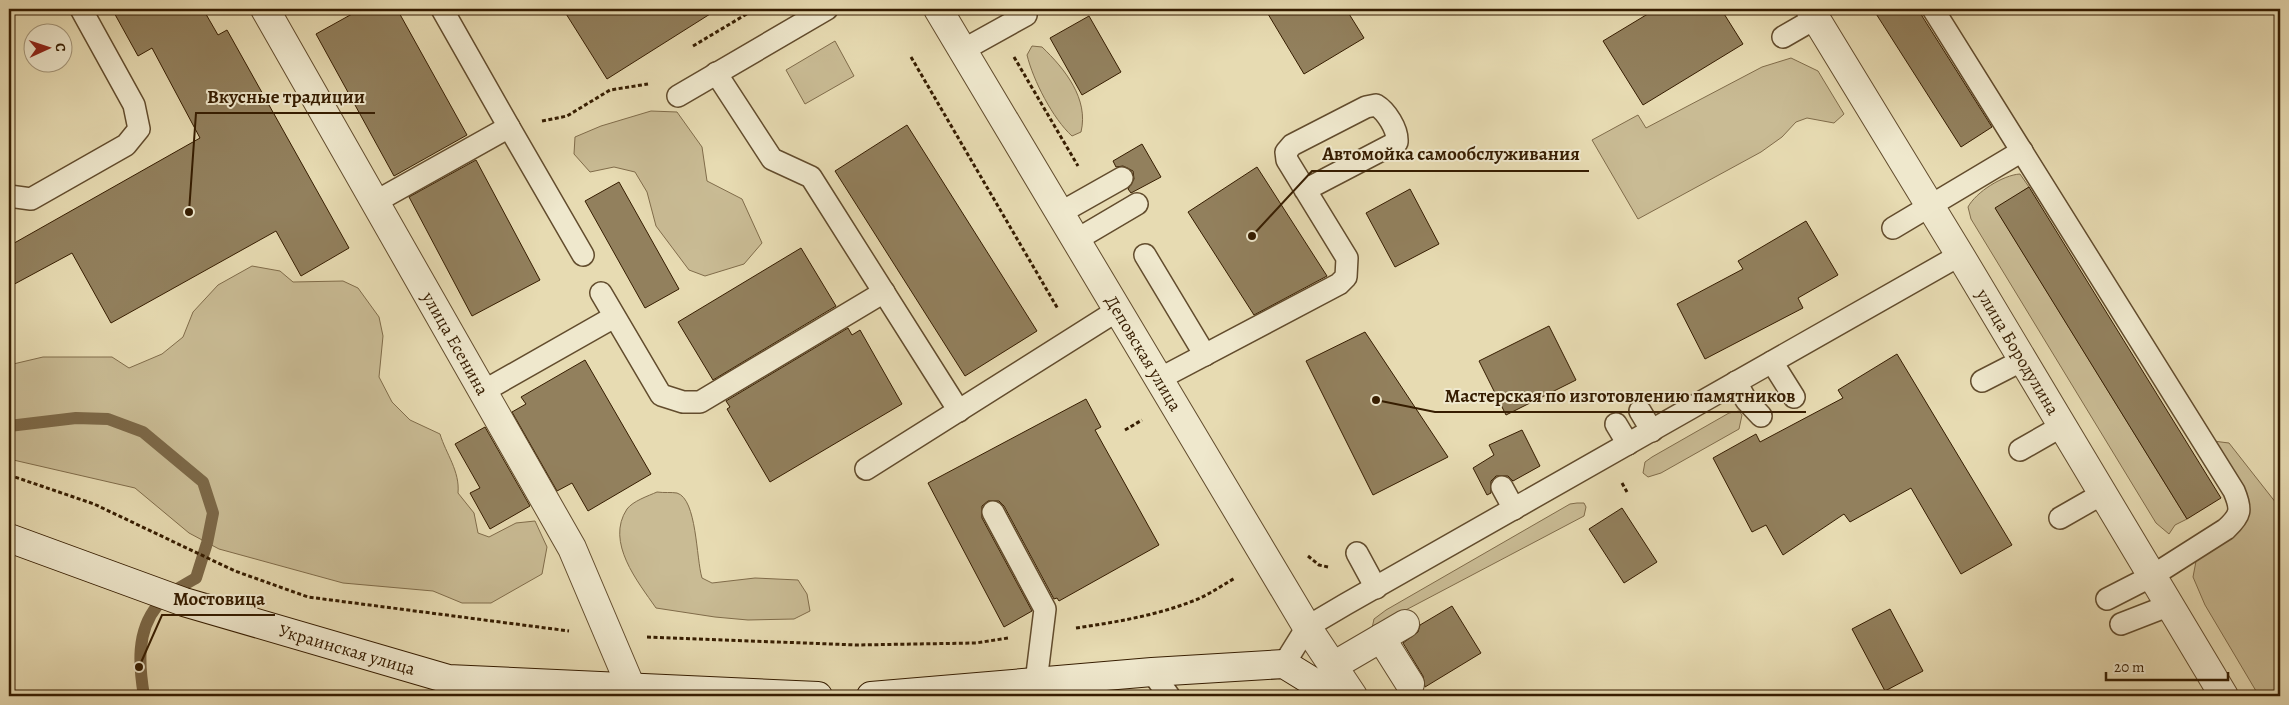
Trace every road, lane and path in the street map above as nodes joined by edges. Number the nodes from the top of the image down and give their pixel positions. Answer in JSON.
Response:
{"nodes":[{"id":1,"x":81,"y":9,"type":"edge"},
{"id":2,"x":265,"y":9,"type":"edge"},
{"id":3,"x":442,"y":9,"type":"edge"},
{"id":4,"x":826,"y":9,"type":"edge"},
{"id":5,"x":938,"y":9,"type":"edge"},
{"id":6,"x":1933,"y":9,"type":"edge"},
{"id":7,"x":1813,"y":13,"type":"edge"},
{"id":8,"x":1026,"y":15,"type":"dead end"},
{"id":9,"x":1783,"y":37,"type":"dead end"},
{"id":10,"x":963,"y":50,"type":"junction"},
{"id":11,"x":911,"y":57,"type":"dead end"},
{"id":12,"x":716,"y":73,"type":"junction"},
{"id":13,"x":648,"y":84,"type":"dead end"},
{"id":14,"x":678,"y":96,"type":"dead end"},
{"id":15,"x":509,"y":127,"type":"junction"},
{"id":16,"x":2022,"y":151,"type":"junction"},
{"id":17,"x":1122,"y":178,"type":"dead end"},
{"id":18,"x":1305,"y":190,"type":"junction"},
{"id":19,"x":9,"y":196,"type":"edge"},
{"id":20,"x":375,"y":202,"type":"junction"},
{"id":21,"x":1137,"y":204,"type":"dead end"},
{"id":22,"x":1930,"y":206,"type":"junction"},
{"id":23,"x":1060,"y":213,"type":"junction"},
{"id":24,"x":1893,"y":228,"type":"dead end"},
{"id":25,"x":1076,"y":240,"type":"junction"},
{"id":26,"x":1960,"y":254,"type":"junction"},
{"id":27,"x":1145,"y":255,"type":"dead end"},
{"id":28,"x":583,"y":256,"type":"dead end"},
{"id":29,"x":884,"y":292,"type":"junction"},
{"id":30,"x":601,"y":293,"type":"dead end"},
{"id":31,"x":1118,"y":310,"type":"junction"},
{"id":32,"x":614,"y":317,"type":"junction"},
{"id":33,"x":1074,"y":338,"type":"junction"},
{"id":34,"x":1204,"y":355,"type":"junction"},
{"id":35,"x":2023,"y":360,"type":"junction"},
{"id":36,"x":1772,"y":362,"type":"junction"},
{"id":37,"x":1159,"y":379,"type":"junction"},
{"id":38,"x":1982,"y":381,"type":"dead end"},
{"id":39,"x":1736,"y":382,"type":"junction"},
{"id":40,"x":482,"y":392,"type":"junction"},
{"id":41,"x":1794,"y":397,"type":"dead end"},
{"id":42,"x":1640,"y":410,"type":"dead end"},
{"id":43,"x":959,"y":411,"type":"junction"},
{"id":44,"x":1761,"y":416,"type":"dead end"},
{"id":45,"x":1616,"y":424,"type":"dead end"},
{"id":46,"x":2062,"y":426,"type":"junction"},
{"id":47,"x":1652,"y":430,"type":"junction"},
{"id":48,"x":1628,"y":444,"type":"junction"},
{"id":49,"x":2020,"y":450,"type":"dead end"},
{"id":50,"x":866,"y":469,"type":"dead end"},
{"id":51,"x":9,"y":475,"type":"edge"},
{"id":52,"x":1502,"y":487,"type":"dead end"},
{"id":53,"x":2102,"y":494,"type":"junction"},
{"id":54,"x":1514,"y":509,"type":"junction"},
{"id":55,"x":992,"y":512,"type":"dead end"},
{"id":56,"x":2060,"y":518,"type":"dead end"},
{"id":57,"x":9,"y":538,"type":"edge"},
{"id":58,"x":1358,"y":553,"type":"dead end"},
{"id":59,"x":1267,"y":560,"type":"junction"},
{"id":60,"x":2152,"y":576,"type":"junction"},
{"id":61,"x":1376,"y":588,"type":"junction"},
{"id":62,"x":2107,"y":599,"type":"dead end"},
{"id":63,"x":2170,"y":605,"type":"junction"},
{"id":64,"x":1405,"y":624,"type":"dead end"},
{"id":65,"x":2121,"y":624,"type":"dead end"},
{"id":66,"x":1308,"y":627,"type":"junction"},
{"id":67,"x":1043,"y":633,"type":"junction"},
{"id":68,"x":609,"y":636,"type":"junction"},
{"id":69,"x":1381,"y":638,"type":"junction"},
{"id":70,"x":1284,"y":664,"type":"junction"},
{"id":71,"x":1333,"y":666,"type":"junction"},
{"id":72,"x":1152,"y":672,"type":"junction"},
{"id":73,"x":1410,"y":684,"type":"dead end"},
{"id":74,"x":1036,"y":689,"type":"edge"},
{"id":75,"x":632,"y":692,"type":"edge"},
{"id":76,"x":818,"y":696,"type":"edge"},
{"id":77,"x":871,"y":696,"type":"edge"},
{"id":78,"x":1169,"y":696,"type":"edge"},
{"id":79,"x":1336,"y":696,"type":"edge"},
{"id":80,"x":1353,"y":696,"type":"edge"},
{"id":81,"x":2224,"y":696,"type":"edge"}],
"edges":[{"from":1,"to":19,"type":"lane"},
{"from":2,"to":20,"type":"street","name":"улица Есенина"},
{"from":3,"to":15,"type":"lane"},
{"from":4,"to":12,"type":"lane"},
{"from":5,"to":10,"type":"street","name":"Деповская улица"},
{"from":6,"to":16,"type":"lane"},
{"from":7,"to":9,"type":"lane"},
{"from":7,"to":22,"type":"street","name":"улица Бородулина"},
{"from":8,"to":10,"type":"lane"},
{"from":10,"to":23,"type":"street","name":"Деповская улица"},
{"from":11,"to":33,"type":"path"},
{"from":12,"to":14,"type":"lane"},
{"from":12,"to":29,"type":"lane"},
{"from":13,"to":15,"type":"path"},
{"from":15,"to":20,"type":"lane"},
{"from":15,"to":28,"type":"lane"},
{"from":16,"to":22,"type":"lane"},
{"from":16,"to":60,"type":"lane"},
{"from":17,"to":23,"type":"lane"},
{"from":18,"to":18,"type":"lane"},
{"from":18,"to":34,"type":"lane"},
{"from":20,"to":40,"type":"street","name":"улица Есенина"},
{"from":21,"to":25,"type":"lane"},
{"from":22,"to":24,"type":"lane"},
{"from":22,"to":26,"type":"street","name":"улица Бородулина"},
{"from":23,"to":25,"type":"street","name":"Деповская улица"},
{"from":25,"to":31,"type":"street","name":"Деповская улица"},
{"from":26,"to":35,"type":"street","name":"улица Бородулина"},
{"from":26,"to":36,"type":"lane"},
{"from":27,"to":34,"type":"lane"},
{"from":29,"to":32,"type":"lane"},
{"from":29,"to":43,"type":"lane"},
{"from":30,"to":32,"type":"lane"},
{"from":31,"to":33,"type":"lane"},
{"from":31,"to":37,"type":"street","name":"Деповская улица"},
{"from":32,"to":40,"type":"lane"},
{"from":33,"to":43,"type":"lane"},
{"from":34,"to":37,"type":"lane"},
{"from":35,"to":38,"type":"lane"},
{"from":35,"to":46,"type":"street","name":"улица Бородулина"},
{"from":36,"to":39,"type":"lane"},
{"from":36,"to":41,"type":"lane"},
{"from":37,"to":59,"type":"street","name":"Деповская улица"},
{"from":39,"to":44,"type":"lane"},
{"from":39,"to":47,"type":"lane"},
{"from":40,"to":68,"type":"street","name":"улица Есенина"},
{"from":42,"to":47,"type":"lane"},
{"from":43,"to":50,"type":"lane"},
{"from":45,"to":48,"type":"lane"},
{"from":46,"to":49,"type":"lane"},
{"from":46,"to":53,"type":"street","name":"улица Бородулина"},
{"from":47,"to":48,"type":"lane"},
{"from":48,"to":54,"type":"lane"},
{"from":51,"to":68,"type":"path"},
{"from":52,"to":54,"type":"lane"},
{"from":53,"to":56,"type":"lane"},
{"from":53,"to":60,"type":"street","name":"улица Бородулина"},
{"from":54,"to":61,"type":"lane"},
{"from":55,"to":67,"type":"lane"},
{"from":57,"to":75,"type":"street","name":"Украинская улица"},
{"from":58,"to":61,"type":"lane"},
{"from":59,"to":66,"type":"street","name":"Деповская улица"},
{"from":59,"to":67,"type":"path"},
{"from":60,"to":62,"type":"lane"},
{"from":60,"to":63,"type":"street","name":"улица Бородулина"},
{"from":61,"to":66,"type":"lane"},
{"from":63,"to":65,"type":"lane"},
{"from":63,"to":81,"type":"street","name":"улица Бородулина"},
{"from":64,"to":69,"type":"street"},
{"from":66,"to":70,"type":"lane"},
{"from":66,"to":71,"type":"street","name":"Деповская улица"},
{"from":67,"to":68,"type":"path"},
{"from":67,"to":74,"type":"lane"},
{"from":68,"to":75,"type":"street","name":"улица Есенина"},
{"from":69,"to":71,"type":"street"},
{"from":69,"to":73,"type":"street"},
{"from":70,"to":72,"type":"street"},
{"from":70,"to":79,"type":"street"},
{"from":71,"to":80,"type":"street","name":"Деповская улица"},
{"from":72,"to":74,"type":"street"},
{"from":72,"to":78,"type":"lane"},
{"from":74,"to":77,"type":"street"},
{"from":75,"to":76,"type":"street","name":"Украинская улица"}]}
